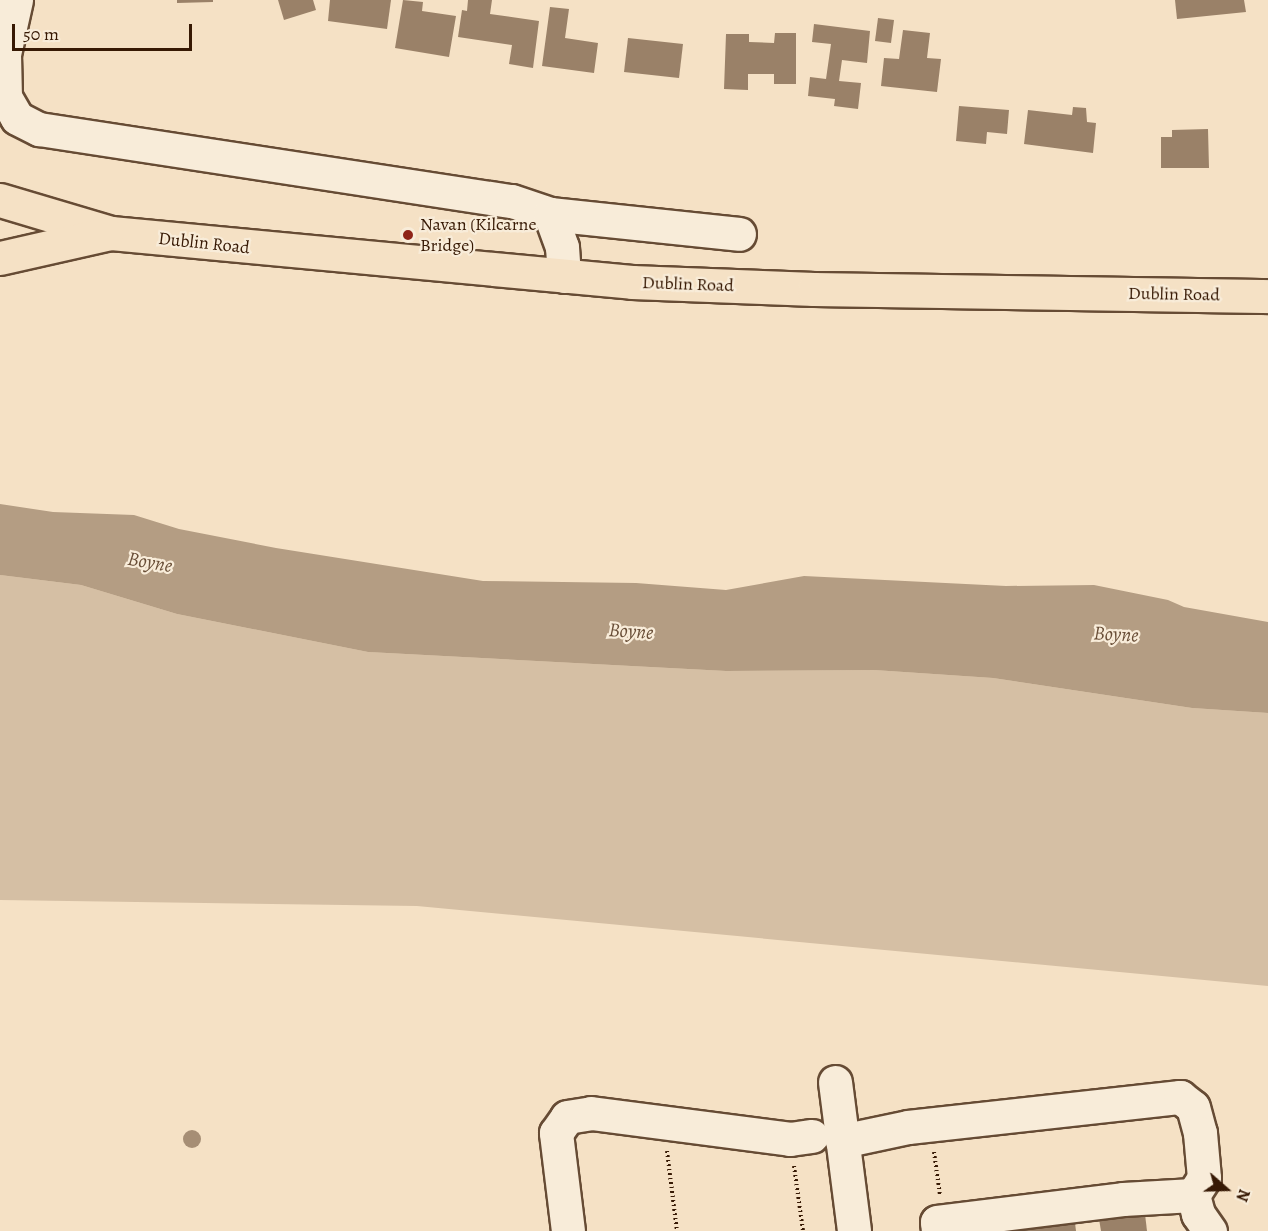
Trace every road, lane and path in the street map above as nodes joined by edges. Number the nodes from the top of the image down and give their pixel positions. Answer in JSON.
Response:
{"nodes":[{"id":1,"x":16,"y":0,"type":"edge"},
{"id":2,"x":0,"y":200,"type":"edge"},
{"id":3,"x":550,"y":214,"type":"junction"},
{"id":4,"x":111,"y":232,"type":"junction"},
{"id":5,"x":739,"y":234,"type":"dead end"},
{"id":6,"x":0,"y":258,"type":"edge"},
{"id":7,"x":564,"y":276,"type":"junction"},
{"id":8,"x":1268,"y":296,"type":"edge"},
{"id":9,"x":835,"y":1082,"type":"dead end"},
{"id":10,"x":663,"y":1122,"type":"junction"},
{"id":11,"x":930,"y":1125,"type":"junction"},
{"id":12,"x":815,"y":1139,"type":"junction"},
{"id":13,"x":1193,"y":1195,"type":"junction"},
{"id":14,"x":941,"y":1226,"type":"edge"},
{"id":15,"x":568,"y":1231,"type":"edge"},
{"id":16,"x":677,"y":1231,"type":"edge"},
{"id":17,"x":803,"y":1231,"type":"edge"},
{"id":18,"x":854,"y":1231,"type":"edge"},
{"id":19,"x":1210,"y":1231,"type":"edge"}],
"edges":[{"from":1,"to":3,"type":"street"},
{"from":2,"to":4,"type":"main road"},
{"from":3,"to":5,"type":"street"},
{"from":3,"to":7,"type":"street"},
{"from":4,"to":6,"type":"main road"},
{"from":4,"to":7,"type":"main road","name":"Dublin Road"},
{"from":7,"to":8,"type":"main road","name":"Dublin Road"},
{"from":9,"to":12,"type":"street"},
{"from":10,"to":12,"type":"street"},
{"from":10,"to":15,"type":"street"},
{"from":10,"to":16,"type":"path"},
{"from":11,"to":12,"type":"street"},
{"from":11,"to":13,"type":"street"},
{"from":11,"to":14,"type":"path"},
{"from":12,"to":17,"type":"path"},
{"from":12,"to":18,"type":"street"},
{"from":13,"to":14,"type":"street"},
{"from":13,"to":19,"type":"street"}]}
